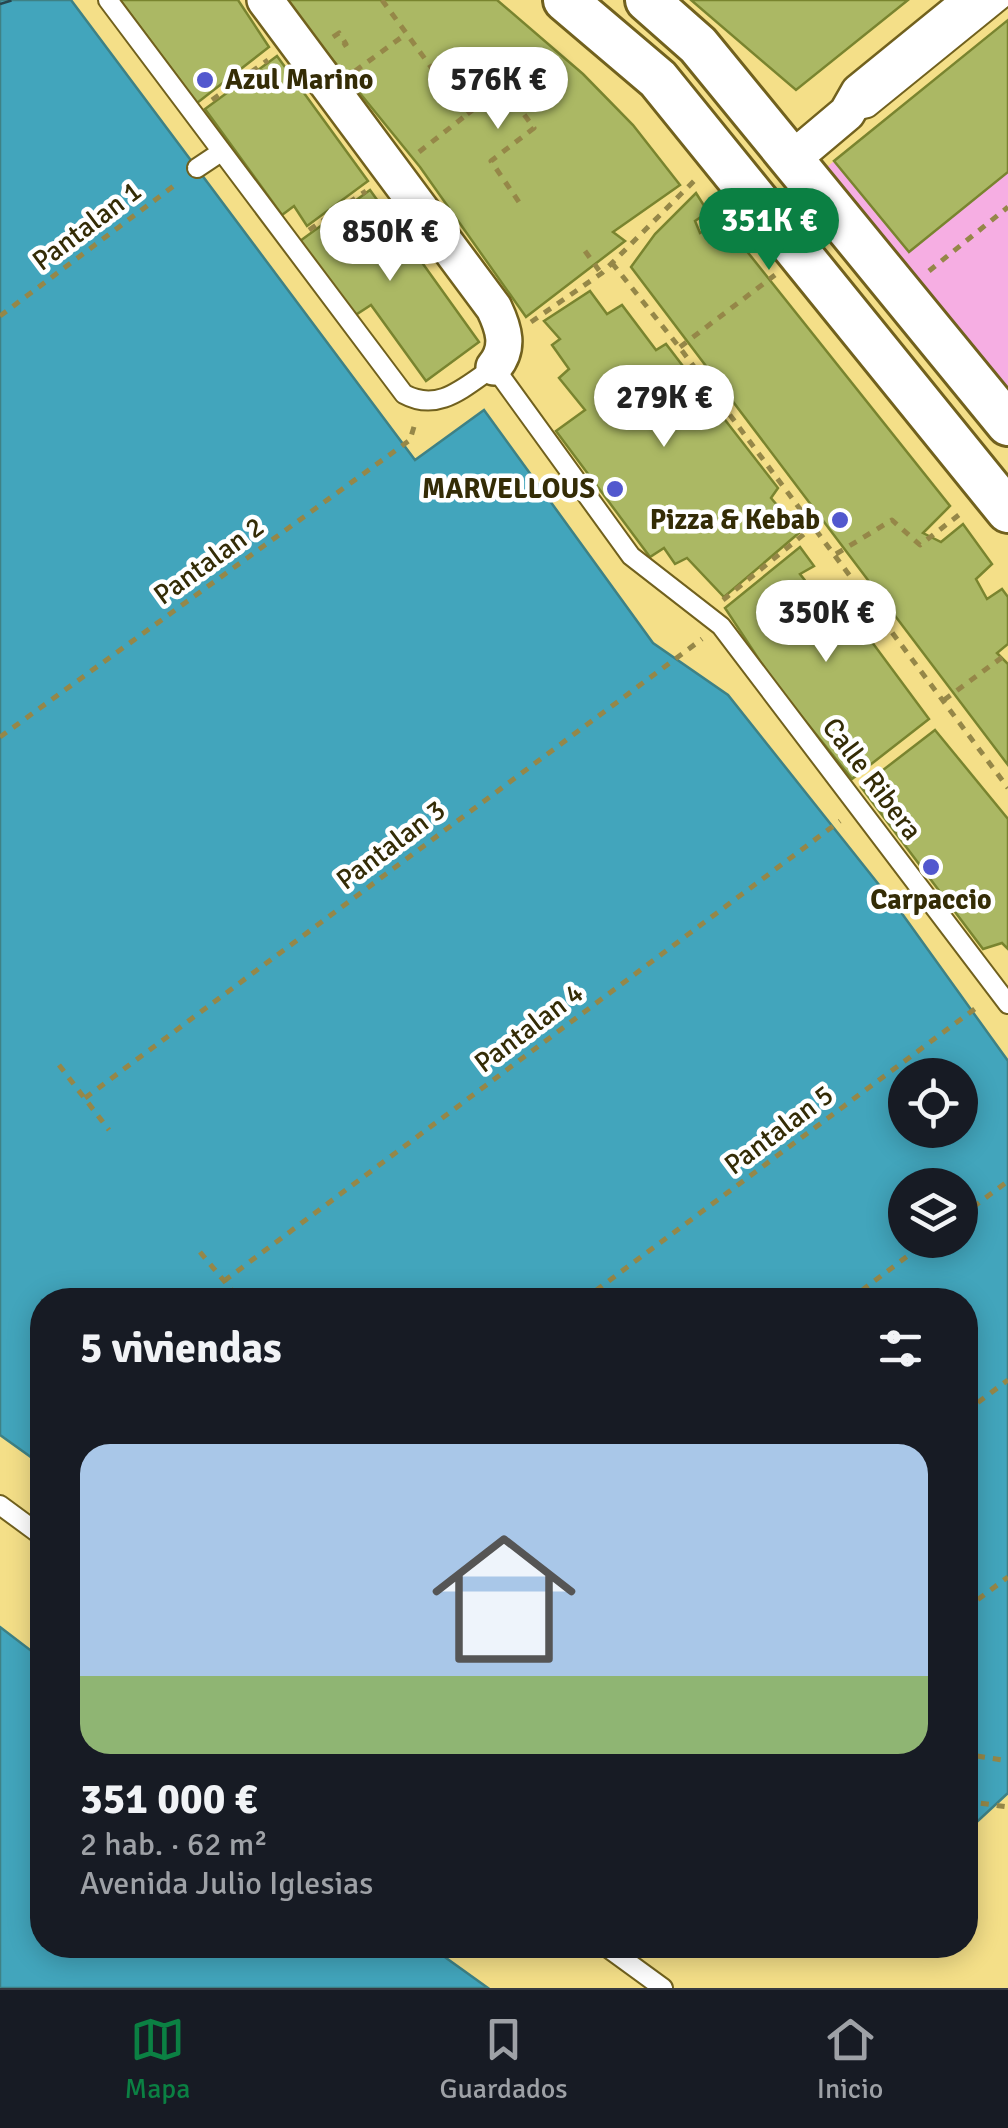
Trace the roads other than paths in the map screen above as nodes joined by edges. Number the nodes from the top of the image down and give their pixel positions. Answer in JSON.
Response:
{"nodes":[{"id":1,"x":108,"y":0,"type":"edge"},
{"id":2,"x":265,"y":0,"type":"edge"},
{"id":3,"x":564,"y":0,"type":"edge"},
{"id":4,"x":646,"y":0,"type":"edge"},
{"id":5,"x":972,"y":0,"type":"edge"},
{"id":6,"x":1001,"y":0,"type":"edge"},
{"id":7,"x":847,"y":113,"type":"junction"},
{"id":8,"x":221,"y":152,"type":"junction"},
{"id":9,"x":790,"y":161,"type":"junction"},
{"id":10,"x":197,"y":168,"type":"road end"},
{"id":11,"x":500,"y":354,"type":"junction"},
{"id":12,"x":1008,"y":424,"type":"edge"},
{"id":13,"x":991,"y":507,"type":"edge"},
{"id":14,"x":1003,"y":997,"type":"edge"},
{"id":15,"x":0,"y":1506,"type":"edge"},
{"id":16,"x":30,"y":1527,"type":"edge"},
{"id":17,"x":622,"y":1958,"type":"edge"},
{"id":18,"x":663,"y":1988,"type":"edge"}],
"edges":[{"from":1,"to":8,"type":"lane"},
{"from":2,"to":11,"type":"street"},
{"from":3,"to":13,"type":"street"},
{"from":4,"to":9,"type":"street"},
{"from":5,"to":7,"type":"street"},
{"from":6,"to":7,"type":"lane"},
{"from":7,"to":9,"type":"street"},
{"from":8,"to":10,"type":"lane"},
{"from":8,"to":11,"type":"lane"},
{"from":9,"to":12,"type":"street"},
{"from":11,"to":14,"type":"lane","name":"Calle Ribera"},
{"from":15,"to":16,"type":"lane"},
{"from":17,"to":18,"type":"lane"}]}
